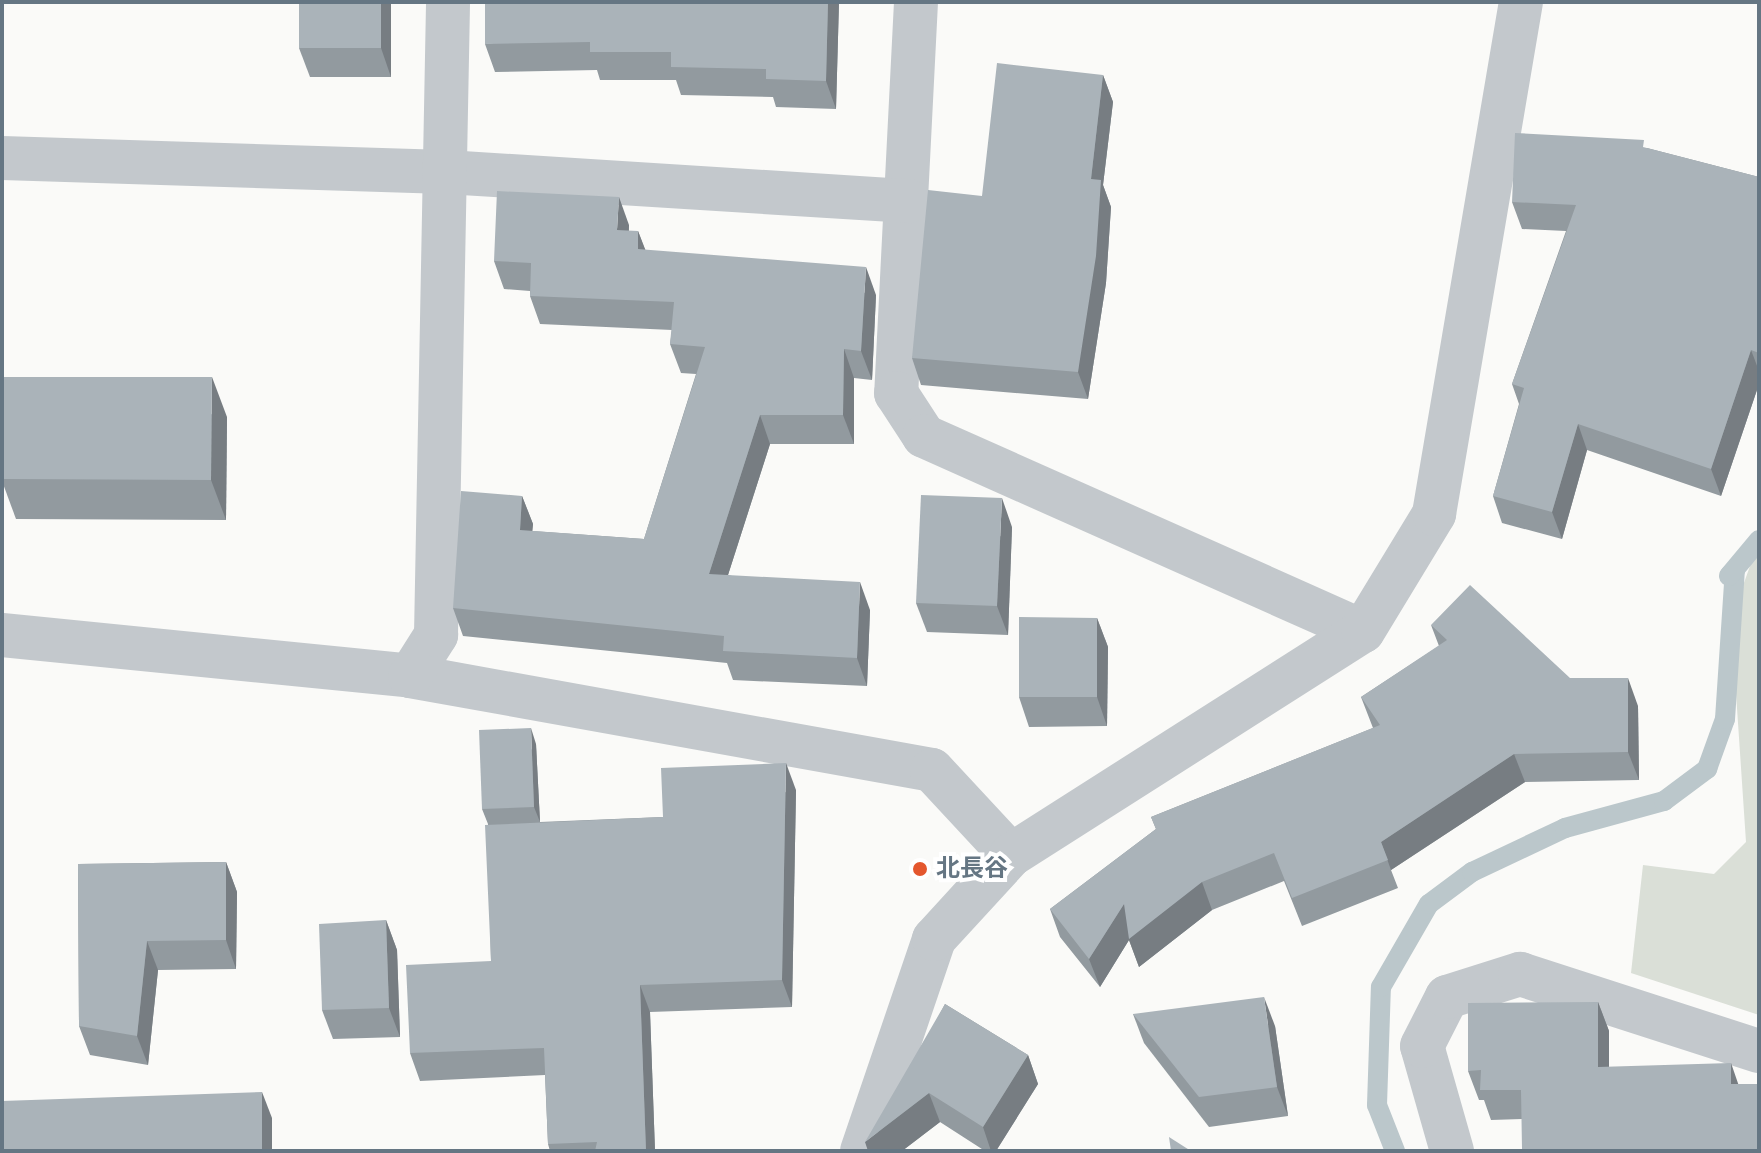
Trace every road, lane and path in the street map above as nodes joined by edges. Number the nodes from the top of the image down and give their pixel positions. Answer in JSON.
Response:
{"nodes":[{"id":1,"x":448,"y":2,"type":"edge"},
{"id":2,"x":916,"y":2,"type":"edge"},
{"id":3,"x":1521,"y":2,"type":"edge"},
{"id":4,"x":2,"y":158,"type":"edge"},
{"id":5,"x":446,"y":172,"type":"junction"},
{"id":6,"x":909,"y":201,"type":"junction"},
{"id":7,"x":1363,"y":631,"type":"junction"},
{"id":8,"x":2,"y":635,"type":"edge"},
{"id":9,"x":410,"y":676,"type":"junction"},
{"id":10,"x":1011,"y":855,"type":"junction"},
{"id":11,"x":1759,"y":1051,"type":"edge"},
{"id":12,"x":862,"y":1151,"type":"edge"},
{"id":13,"x":1452,"y":1151,"type":"edge"}],
"edges":[{"from":1,"to":5,"type":"street"},
{"from":2,"to":6,"type":"street"},
{"from":3,"to":7,"type":"street"},
{"from":4,"to":5,"type":"street"},
{"from":5,"to":6,"type":"street"},
{"from":5,"to":9,"type":"street"},
{"from":6,"to":7,"type":"street"},
{"from":7,"to":10,"type":"street"},
{"from":8,"to":9,"type":"street"},
{"from":9,"to":10,"type":"street"},
{"from":10,"to":12,"type":"street"},
{"from":11,"to":13,"type":"street"}]}
